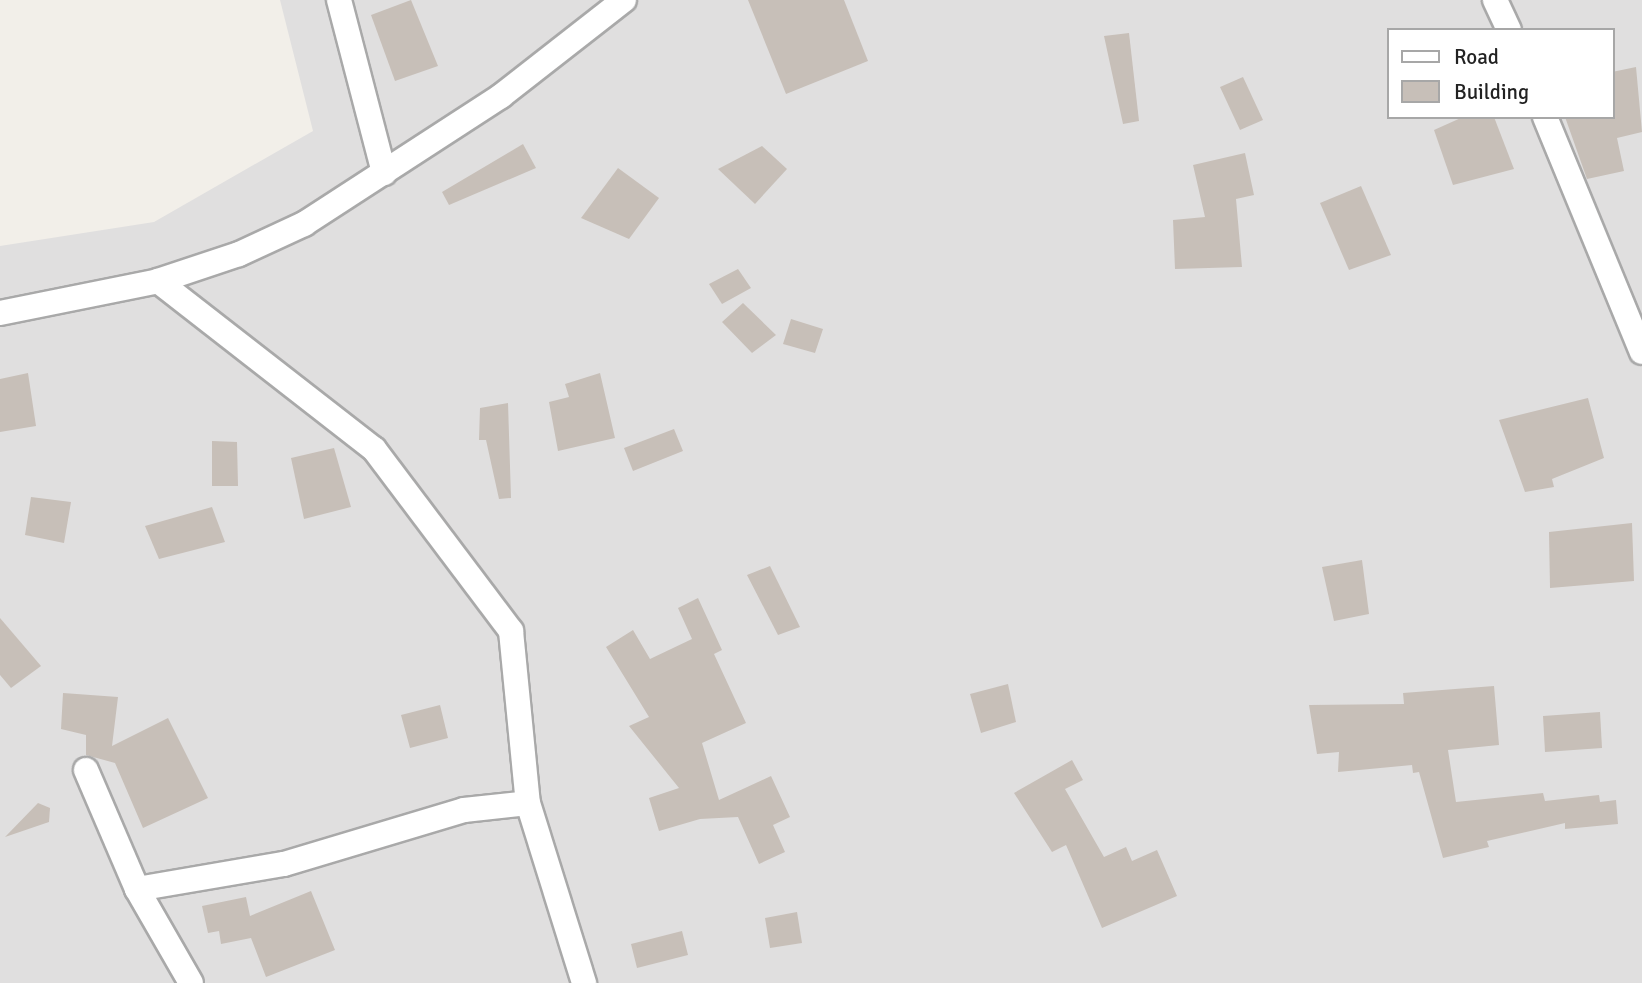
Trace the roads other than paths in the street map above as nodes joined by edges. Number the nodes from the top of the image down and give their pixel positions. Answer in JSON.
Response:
{"nodes":[{"id":1,"x":339,"y":0,"type":"edge"},
{"id":2,"x":624,"y":0,"type":"edge"},
{"id":3,"x":1495,"y":0,"type":"edge"},
{"id":4,"x":1508,"y":28,"type":"edge"},
{"id":5,"x":1546,"y":119,"type":"edge"},
{"id":6,"x":384,"y":173,"type":"junction"},
{"id":7,"x":158,"y":281,"type":"junction"},
{"id":8,"x":0,"y":313,"type":"edge"},
{"id":9,"x":1642,"y":352,"type":"edge"},
{"id":10,"x":86,"y":770,"type":"dead end"},
{"id":11,"x":528,"y":803,"type":"junction"},
{"id":12,"x":137,"y":889,"type":"junction"},
{"id":13,"x":191,"y":983,"type":"edge"},
{"id":14,"x":584,"y":983,"type":"edge"}],
"edges":[{"from":1,"to":6,"type":"street"},
{"from":2,"to":6,"type":"street"},
{"from":3,"to":4,"type":"street"},
{"from":5,"to":9,"type":"street"},
{"from":6,"to":7,"type":"street"},
{"from":7,"to":8,"type":"street"},
{"from":7,"to":11,"type":"street"},
{"from":10,"to":12,"type":"street"},
{"from":11,"to":12,"type":"street"},
{"from":11,"to":14,"type":"street"},
{"from":12,"to":13,"type":"street"}]}
